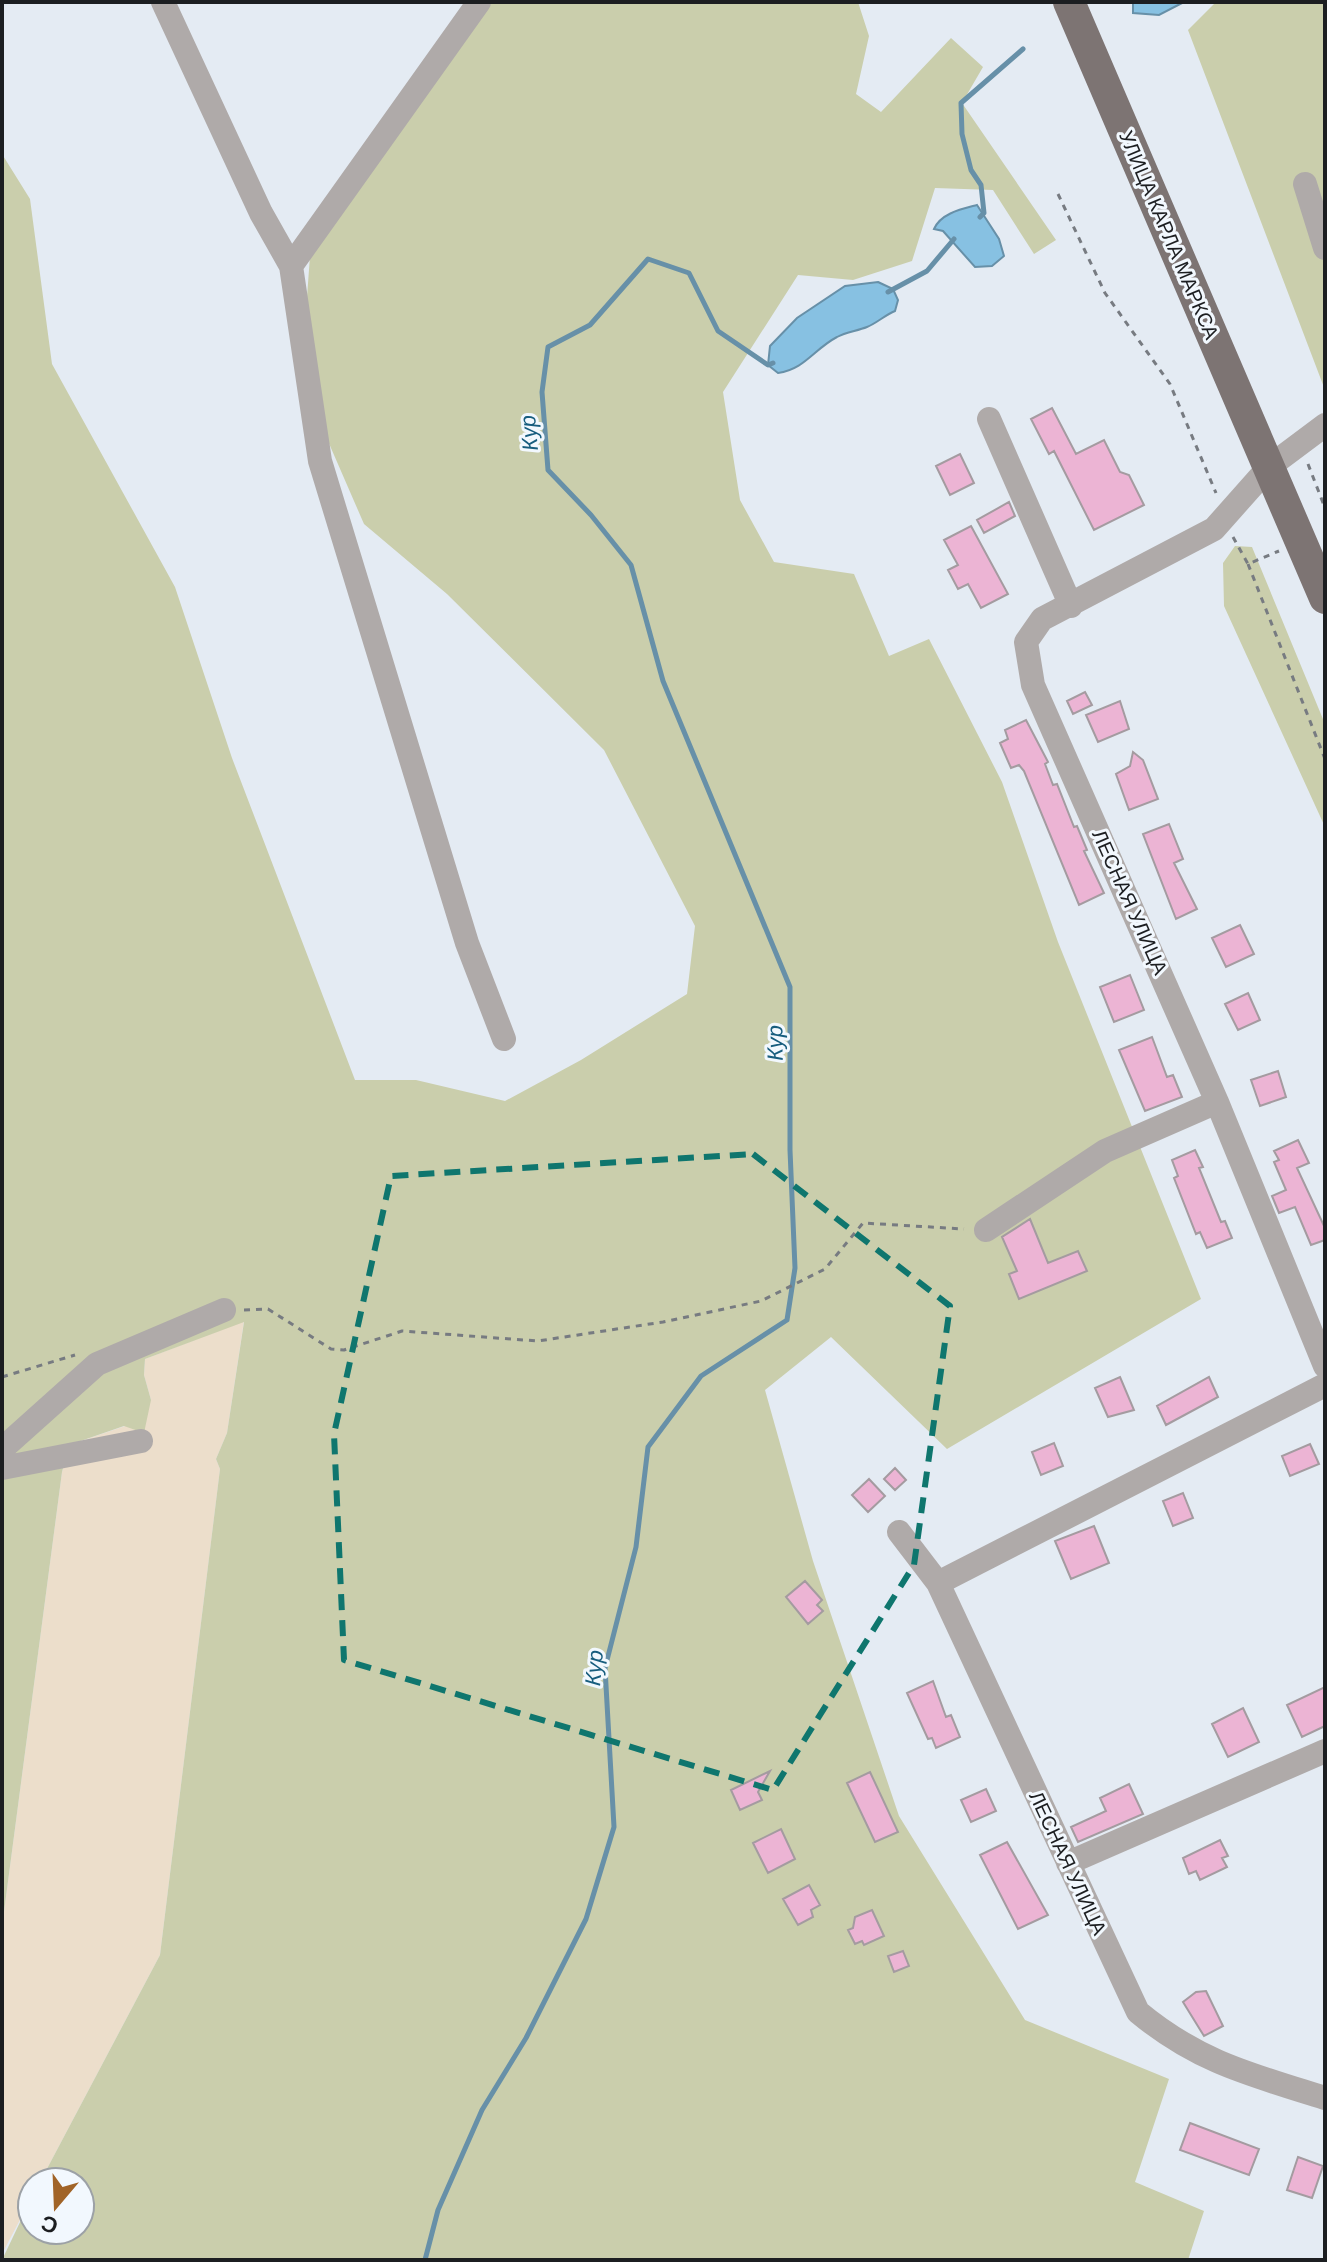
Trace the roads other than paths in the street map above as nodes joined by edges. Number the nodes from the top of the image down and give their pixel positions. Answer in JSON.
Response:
{"nodes":[{"id":1,"x":163,"y":2,"type":"edge"},
{"id":2,"x":479,"y":2,"type":"edge"},
{"id":3,"x":1069,"y":2,"type":"edge"},
{"id":4,"x":1305,"y":184,"type":"dead end"},
{"id":5,"x":1325,"y":248,"type":"edge"},
{"id":6,"x":291,"y":266,"type":"junction"},
{"id":7,"x":989,"y":419,"type":"dead end"},
{"id":8,"x":1325,"y":425,"type":"edge"},
{"id":9,"x":1269,"y":467,"type":"junction"},
{"id":10,"x":1325,"y":598,"type":"edge"},
{"id":11,"x":1071,"y":606,"type":"junction"},
{"id":12,"x":504,"y":1039,"type":"dead end"},
{"id":13,"x":1217,"y":1102,"type":"junction"},
{"id":14,"x":986,"y":1230,"type":"road end"},
{"id":15,"x":224,"y":1310,"type":"road end"},
{"id":16,"x":1325,"y":1366,"type":"edge"},
{"id":17,"x":1325,"y":1385,"type":"edge"},
{"id":18,"x":141,"y":1441,"type":"dead end"},
{"id":19,"x":2,"y":1449,"type":"edge"},
{"id":20,"x":2,"y":1468,"type":"edge"},
{"id":21,"x":899,"y":1532,"type":"dead end"},
{"id":22,"x":938,"y":1583,"type":"junction"},
{"id":23,"x":1325,"y":1751,"type":"edge"},
{"id":24,"x":1068,"y":1863,"type":"junction"},
{"id":25,"x":1325,"y":2098,"type":"edge"}],
"edges":[{"from":1,"to":6,"type":"street"},
{"from":2,"to":6,"type":"street"},
{"from":3,"to":9,"type":"main road","name":"УЛИЦА КАРЛА МАРКСА"},
{"from":4,"to":5,"type":"street"},
{"from":6,"to":12,"type":"street"},
{"from":7,"to":11,"type":"street"},
{"from":8,"to":9,"type":"street"},
{"from":9,"to":10,"type":"main road","name":"УЛИЦА КАРЛА МАРКСА"},
{"from":9,"to":11,"type":"street","name":"ЛЕСНАЯ УЛИЦА"},
{"from":11,"to":13,"type":"street","name":"ЛЕСНАЯ УЛИЦА"},
{"from":13,"to":14,"type":"street"},
{"from":13,"to":16,"type":"street","name":"ЛЕСНАЯ УЛИЦА"},
{"from":15,"to":19,"type":"street"},
{"from":17,"to":22,"type":"street"},
{"from":18,"to":20,"type":"street"},
{"from":21,"to":22,"type":"street","name":"ЛЕСНАЯ УЛИЦА"},
{"from":22,"to":24,"type":"street","name":"ЛЕСНАЯ УЛИЦА"},
{"from":23,"to":24,"type":"street"},
{"from":24,"to":25,"type":"street","name":"ЛЕСНАЯ УЛИЦА"}]}
